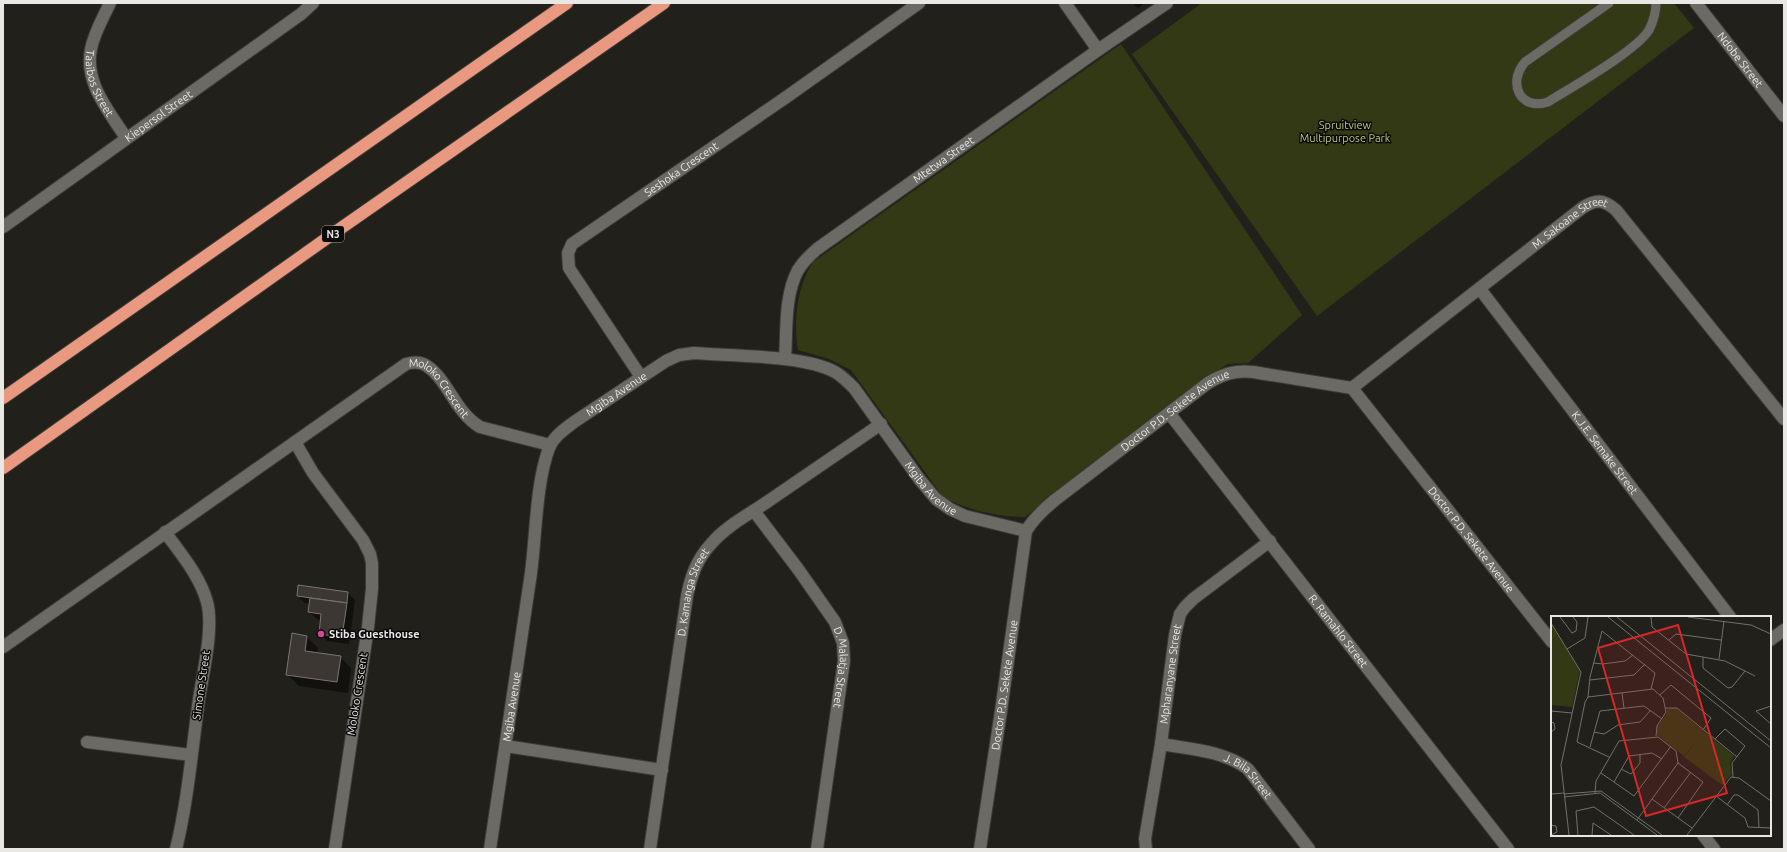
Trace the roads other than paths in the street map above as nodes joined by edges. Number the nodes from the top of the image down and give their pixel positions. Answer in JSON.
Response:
{"nodes":[{"id":1,"x":110,"y":3,"type":"edge"},
{"id":2,"x":313,"y":3,"type":"edge"},
{"id":3,"x":567,"y":3,"type":"edge"},
{"id":4,"x":664,"y":3,"type":"edge"},
{"id":5,"x":919,"y":3,"type":"edge"},
{"id":6,"x":1065,"y":3,"type":"edge"},
{"id":7,"x":1167,"y":3,"type":"edge"},
{"id":8,"x":1609,"y":3,"type":"edge"},
{"id":9,"x":1656,"y":3,"type":"edge"},
{"id":10,"x":1696,"y":3,"type":"edge"},
{"id":11,"x":1098,"y":50,"type":"junction"},
{"id":12,"x":1784,"y":116,"type":"edge"},
{"id":13,"x":126,"y":138,"type":"junction"},
{"id":14,"x":3,"y":227,"type":"edge"},
{"id":15,"x":1480,"y":289,"type":"junction"},
{"id":16,"x":785,"y":359,"type":"junction"},
{"id":17,"x":641,"y":378,"type":"junction"},
{"id":18,"x":1352,"y":388,"type":"junction"},
{"id":19,"x":3,"y":398,"type":"edge"},
{"id":20,"x":1169,"y":413,"type":"junction"},
{"id":21,"x":1784,"y":418,"type":"edge"},
{"id":22,"x":881,"y":424,"type":"junction"},
{"id":23,"x":295,"y":442,"type":"junction"},
{"id":24,"x":550,"y":445,"type":"junction"},
{"id":25,"x":3,"y":468,"type":"edge"},
{"id":26,"x":754,"y":511,"type":"junction"},
{"id":27,"x":1026,"y":531,"type":"junction"},
{"id":28,"x":165,"y":532,"type":"junction"},
{"id":29,"x":1270,"y":541,"type":"junction"},
{"id":30,"x":1729,"y":616,"type":"edge"},
{"id":31,"x":1784,"y":630,"type":"edge"},
{"id":32,"x":1771,"y":639,"type":"edge"},
{"id":33,"x":1551,"y":641,"type":"edge"},
{"id":34,"x":3,"y":646,"type":"edge"},
{"id":35,"x":87,"y":742,"type":"dead end"},
{"id":36,"x":1161,"y":744,"type":"junction"},
{"id":37,"x":506,"y":746,"type":"junction"},
{"id":38,"x":191,"y":755,"type":"junction"},
{"id":39,"x":662,"y":770,"type":"junction"},
{"id":40,"x":1704,"y":836,"type":"edge"},
{"id":41,"x":176,"y":849,"type":"edge"},
{"id":42,"x":335,"y":849,"type":"edge"},
{"id":43,"x":490,"y":849,"type":"edge"},
{"id":44,"x":650,"y":849,"type":"edge"},
{"id":45,"x":817,"y":849,"type":"edge"},
{"id":46,"x":980,"y":849,"type":"edge"},
{"id":47,"x":1146,"y":849,"type":"edge"},
{"id":48,"x":1309,"y":849,"type":"edge"},
{"id":49,"x":1508,"y":849,"type":"edge"},
{"id":50,"x":1714,"y":849,"type":"edge"}],
"edges":[{"from":1,"to":13,"type":"street","name":"Taaibos Street"},
{"from":2,"to":13,"type":"street","name":"Kiepersol Street"},
{"from":3,"to":19,"type":"highway"},
{"from":4,"to":25,"type":"highway","number":"N3"},
{"from":5,"to":17,"type":"street","name":"Seshoka Crescent"},
{"from":6,"to":11,"type":"street"},
{"from":7,"to":11,"type":"street","name":"Mtetwa Street"},
{"from":8,"to":9,"type":"lane"},
{"from":10,"to":12,"type":"street","name":"Ndobe Street"},
{"from":11,"to":16,"type":"street","name":"Mtetwa Street"},
{"from":13,"to":14,"type":"street","name":"Kiepersol Street"},
{"from":15,"to":18,"type":"street","name":"M. Sakoane Street"},
{"from":15,"to":21,"type":"street","name":"M. Sakoane Street"},
{"from":15,"to":30,"type":"street","name":"K.J.E. Semake Street"},
{"from":16,"to":17,"type":"street","name":"Mgiba Avenue"},
{"from":16,"to":22,"type":"street","name":"Mgiba Avenue"},
{"from":17,"to":24,"type":"street","name":"Mgiba Avenue"},
{"from":18,"to":20,"type":"street","name":"Doctor P.D. Sekete Avenue"},
{"from":18,"to":33,"type":"street","name":"Doctor P.D. Sekete Avenue"},
{"from":20,"to":27,"type":"street","name":"Doctor P.D. Sekete Avenue"},
{"from":20,"to":29,"type":"street","name":"R. Ramahlo Street"},
{"from":22,"to":26,"type":"street","name":"D. Kamanga Street"},
{"from":22,"to":27,"type":"street","name":"Mgiba Avenue"},
{"from":23,"to":24,"type":"street","name":"Moloko Crescent"},
{"from":23,"to":28,"type":"street","name":"Moloko Crescent"},
{"from":23,"to":42,"type":"street","name":"Moloko Crescent"},
{"from":24,"to":37,"type":"street","name":"Mgiba Avenue"},
{"from":26,"to":39,"type":"street","name":"D. Kamanga Street"},
{"from":26,"to":45,"type":"street","name":"D. Malatja Street"},
{"from":27,"to":46,"type":"street","name":"Doctor P.D. Sekete Avenue"},
{"from":28,"to":34,"type":"street","name":"Moloko Crescent"},
{"from":28,"to":38,"type":"street","name":"Simone Street"},
{"from":29,"to":36,"type":"street","name":"Mpharanyane Street"},
{"from":29,"to":49,"type":"street","name":"R. Ramahlo Street"},
{"from":31,"to":32,"type":"street"},
{"from":35,"to":38,"type":"street"},
{"from":36,"to":47,"type":"street","name":"Mpharanyane Street"},
{"from":36,"to":48,"type":"street","name":"J. Bila Street"},
{"from":37,"to":39,"type":"street"},
{"from":37,"to":43,"type":"street","name":"Mgiba Avenue"},
{"from":38,"to":41,"type":"street","name":"Simone Street"},
{"from":39,"to":44,"type":"street","name":"D. Kamanga Street"},
{"from":40,"to":50,"type":"street"}]}
